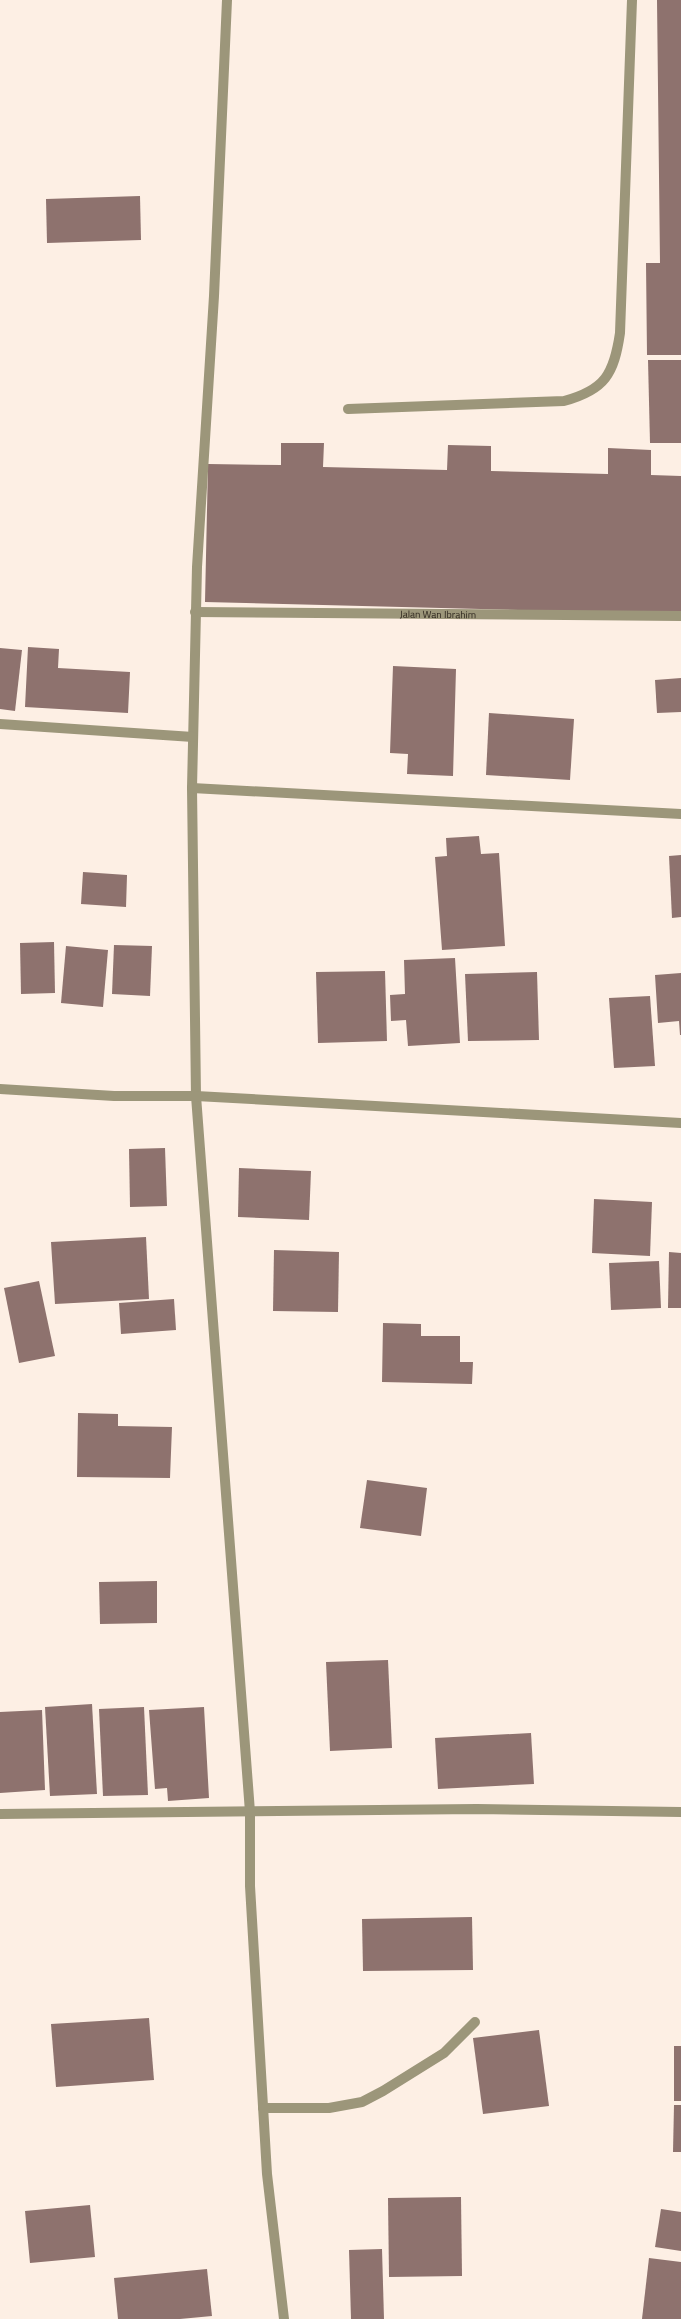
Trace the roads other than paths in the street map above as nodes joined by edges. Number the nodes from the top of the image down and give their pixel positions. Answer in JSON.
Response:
{"nodes":[{"id":1,"x":227,"y":0,"type":"edge"},
{"id":2,"x":632,"y":0,"type":"edge"},
{"id":3,"x":348,"y":409,"type":"dead end"},
{"id":4,"x":195,"y":612,"type":"junction"},
{"id":5,"x":681,"y":616,"type":"edge"},
{"id":6,"x":0,"y":724,"type":"edge"},
{"id":7,"x":193,"y":737,"type":"junction"},
{"id":8,"x":192,"y":788,"type":"junction"},
{"id":9,"x":681,"y":814,"type":"edge"},
{"id":10,"x":0,"y":1089,"type":"edge"},
{"id":11,"x":196,"y":1096,"type":"junction"},
{"id":12,"x":681,"y":1123,"type":"edge"},
{"id":13,"x":250,"y":1812,"type":"junction"},
{"id":14,"x":681,"y":1812,"type":"edge"},
{"id":15,"x":0,"y":1814,"type":"edge"},
{"id":16,"x":475,"y":2022,"type":"dead end"},
{"id":17,"x":263,"y":2108,"type":"junction"},
{"id":18,"x":284,"y":2319,"type":"edge"}],
"edges":[{"from":1,"to":4,"type":"street"},
{"from":2,"to":3,"type":"street"},
{"from":4,"to":5,"type":"street","name":"Jalan Wan Ibrahim"},
{"from":4,"to":7,"type":"street"},
{"from":6,"to":7,"type":"street"},
{"from":7,"to":8,"type":"street"},
{"from":8,"to":9,"type":"street"},
{"from":8,"to":11,"type":"street"},
{"from":10,"to":11,"type":"street"},
{"from":11,"to":12,"type":"street"},
{"from":11,"to":13,"type":"street"},
{"from":13,"to":14,"type":"street"},
{"from":13,"to":15,"type":"street"},
{"from":13,"to":17,"type":"street"},
{"from":16,"to":17,"type":"street"},
{"from":17,"to":18,"type":"street"}]}
